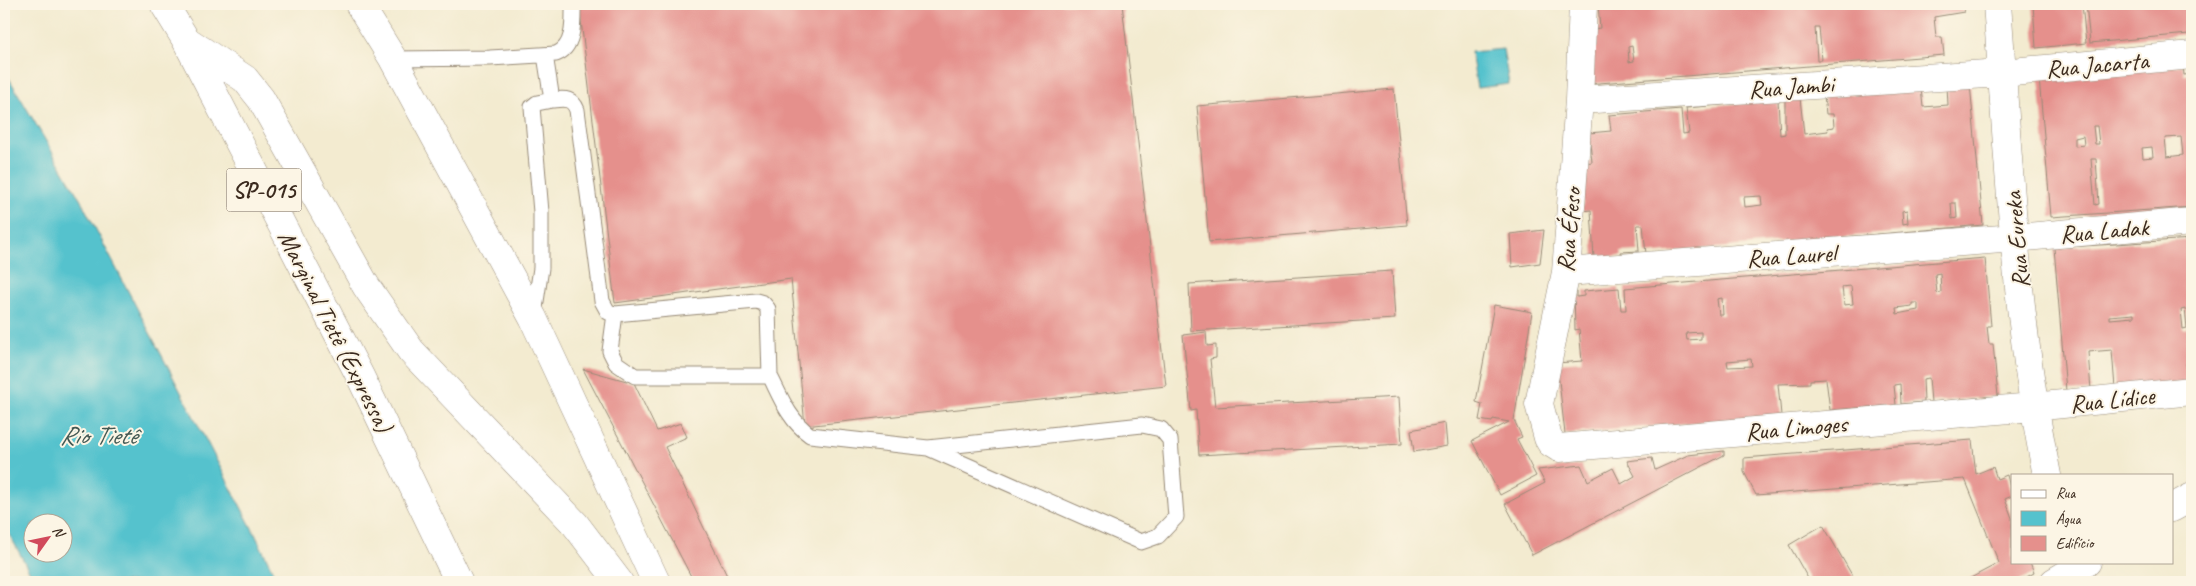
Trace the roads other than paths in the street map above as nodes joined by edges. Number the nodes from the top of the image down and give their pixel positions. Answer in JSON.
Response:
{"nodes":[{"id":1,"x":164,"y":4,"type":"edge"},
{"id":2,"x":359,"y":4,"type":"edge"},
{"id":3,"x":572,"y":4,"type":"edge"},
{"id":4,"x":1583,"y":4,"type":"edge"},
{"id":5,"x":1997,"y":4,"type":"edge"},
{"id":6,"x":186,"y":40,"type":"junction"},
{"id":7,"x":546,"y":55,"type":"junction"},
{"id":8,"x":2192,"y":55,"type":"edge"},
{"id":9,"x":393,"y":59,"type":"junction"},
{"id":10,"x":2002,"y":73,"type":"junction"},
{"id":11,"x":552,"y":100,"type":"junction"},
{"id":12,"x":1579,"y":100,"type":"junction"},
{"id":13,"x":2192,"y":222,"type":"edge"},
{"id":14,"x":2015,"y":238,"type":"junction"},
{"id":15,"x":1566,"y":272,"type":"junction"},
{"id":16,"x":615,"y":314,"type":"junction"},
{"id":17,"x":533,"y":318,"type":"junction"},
{"id":18,"x":770,"y":376,"type":"junction"},
{"id":19,"x":2192,"y":390,"type":"edge"},
{"id":20,"x":2033,"y":407,"type":"junction"},
{"id":21,"x":928,"y":448,"type":"junction"},
{"id":22,"x":1559,"y":448,"type":"joint"},
{"id":23,"x":2047,"y":474,"type":"edge"},
{"id":24,"x":2192,"y":497,"type":"edge"},
{"id":25,"x":2174,"y":507,"type":"edge"},
{"id":26,"x":2081,"y":569,"type":"edge"},
{"id":27,"x":460,"y":582,"type":"edge"},
{"id":28,"x":619,"y":582,"type":"edge"},
{"id":29,"x":656,"y":582,"type":"edge"},
{"id":30,"x":2054,"y":582,"type":"edge"}],
"edges":[{"from":1,"to":6,"type":"main road","name":"Marginal Tietê (Expressa)","number":"SP-015"},
{"from":2,"to":9,"type":"main road"},
{"from":3,"to":7,"type":"lane"},
{"from":4,"to":12,"type":"main road","name":"Rua Éfeso"},
{"from":5,"to":10,"type":"main road","name":"Rua Eureka"},
{"from":6,"to":27,"type":"main road","name":"Marginal Tietê (Expressa)","number":"SP-015"},
{"from":6,"to":28,"type":"main road"},
{"from":7,"to":9,"type":"lane"},
{"from":7,"to":11,"type":"lane"},
{"from":8,"to":10,"type":"main road","name":"Rua Jacarta"},
{"from":9,"to":17,"type":"main road"},
{"from":10,"to":12,"type":"main road","name":"Rua Jambi"},
{"from":10,"to":14,"type":"main road","name":"Rua Eureka"},
{"from":11,"to":16,"type":"lane"},
{"from":11,"to":17,"type":"lane"},
{"from":12,"to":15,"type":"main road","name":"Rua Éfeso"},
{"from":13,"to":14,"type":"main road","name":"Rua Ladak"},
{"from":14,"to":15,"type":"main road","name":"Rua Laurel"},
{"from":14,"to":20,"type":"main road","name":"Rua Eureka"},
{"from":15,"to":22,"type":"main road","name":"Rua Éfeso"},
{"from":16,"to":18,"type":"lane"},
{"from":16,"to":18,"type":"lane"},
{"from":17,"to":29,"type":"main road"},
{"from":18,"to":21,"type":"lane"},
{"from":19,"to":20,"type":"main road","name":"Rua Lídice"},
{"from":20,"to":22,"type":"main road","name":"Rua Limoges"},
{"from":20,"to":23,"type":"main road","name":"Rua Eureka"},
{"from":21,"to":21,"type":"lane"},
{"from":24,"to":25,"type":"main road"},
{"from":26,"to":30,"type":"main road"}]}
